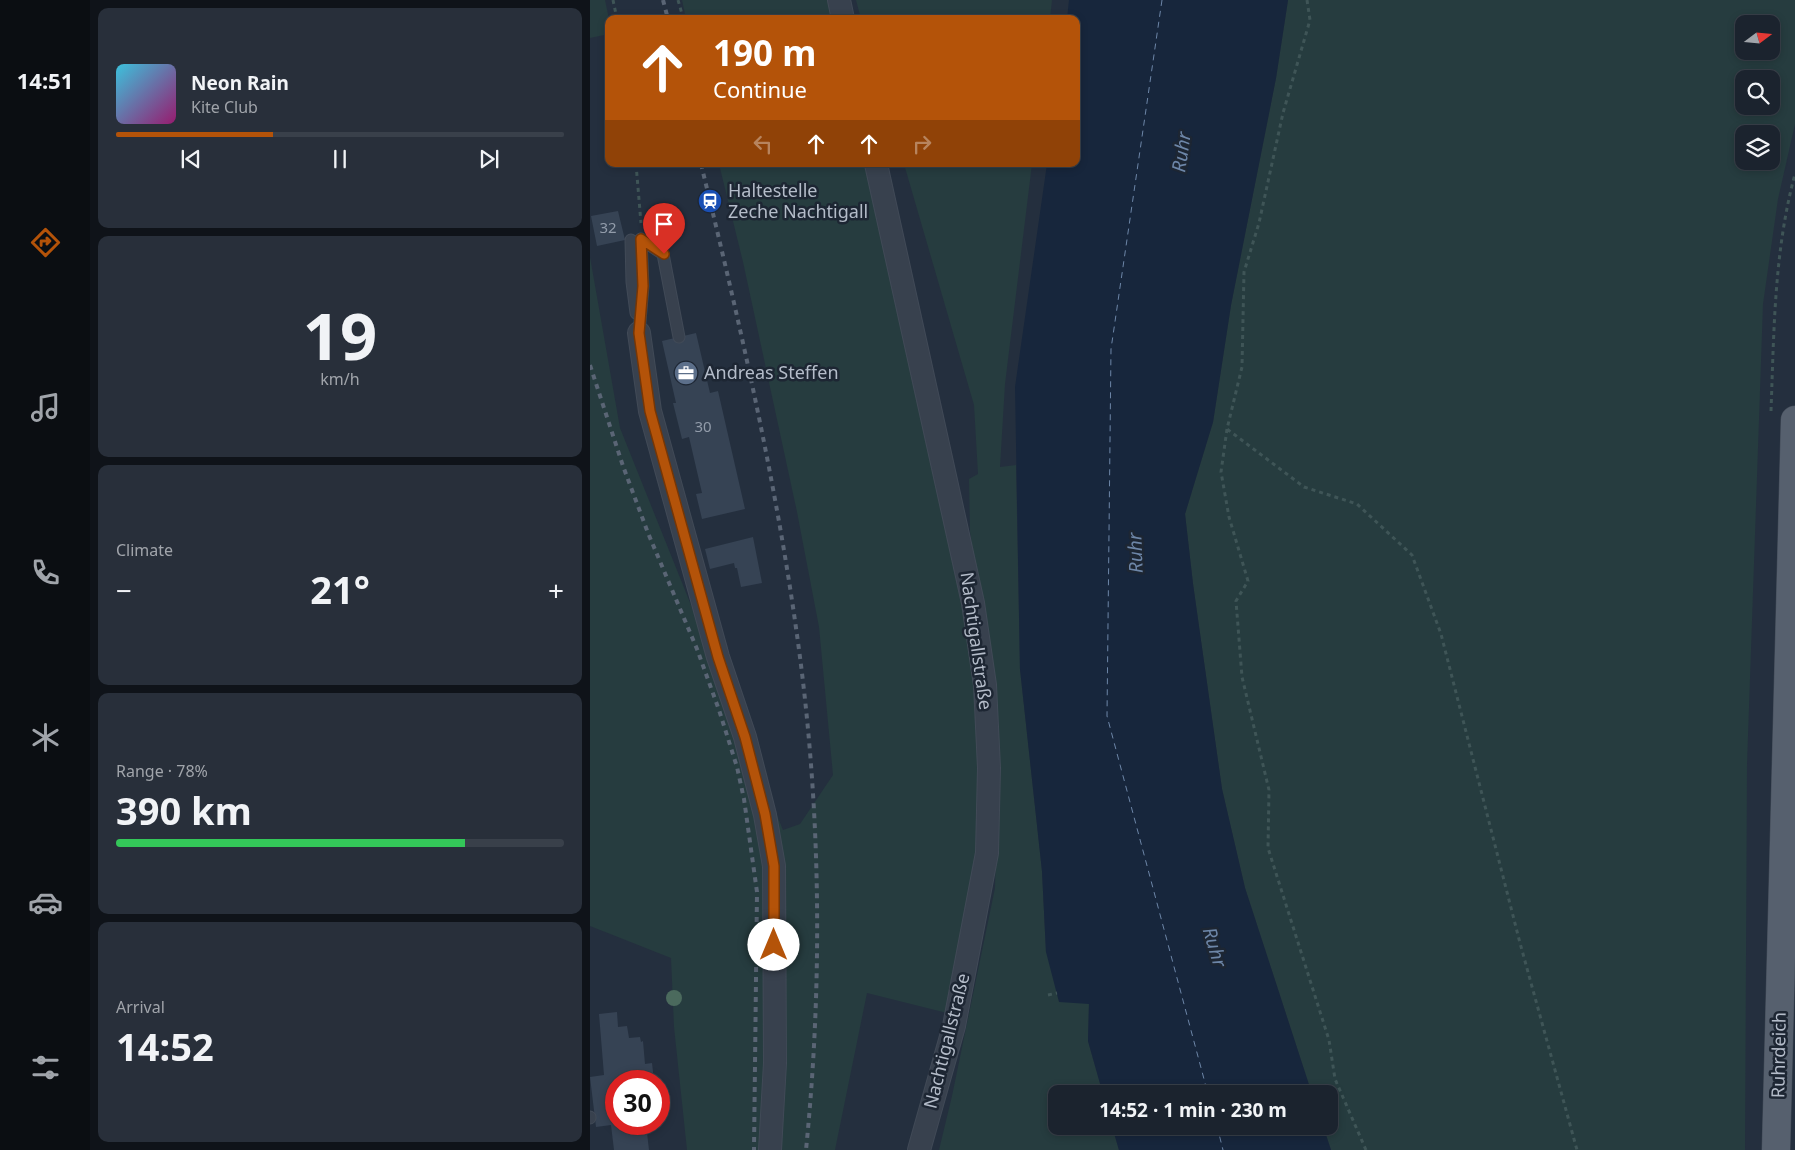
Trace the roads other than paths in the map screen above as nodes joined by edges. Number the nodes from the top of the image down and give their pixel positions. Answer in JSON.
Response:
{"nodes":[{"id":1,"x":839,"y":0,"type":"edge"},
{"id":2,"x":842,"y":15,"type":"edge"},
{"id":3,"x":877,"y":167,"type":"edge"},
{"id":4,"x":639,"y":333,"type":"joint"},
{"id":5,"x":679,"y":337,"type":"dead end"},
{"id":6,"x":1795,"y":420,"type":"edge"},
{"id":7,"x":770,"y":1150,"type":"edge"},
{"id":8,"x":919,"y":1150,"type":"edge"},
{"id":9,"x":1776,"y":1150,"type":"edge"}],
"edges":[{"from":1,"to":2,"type":"street"},
{"from":3,"to":8,"type":"street","name":"Nachtigallstraße"},
{"from":4,"to":5,"type":"lane"},
{"from":4,"to":7,"type":"street"},
{"from":6,"to":9,"type":"main road","name":"Ruhrdeich"}]}
